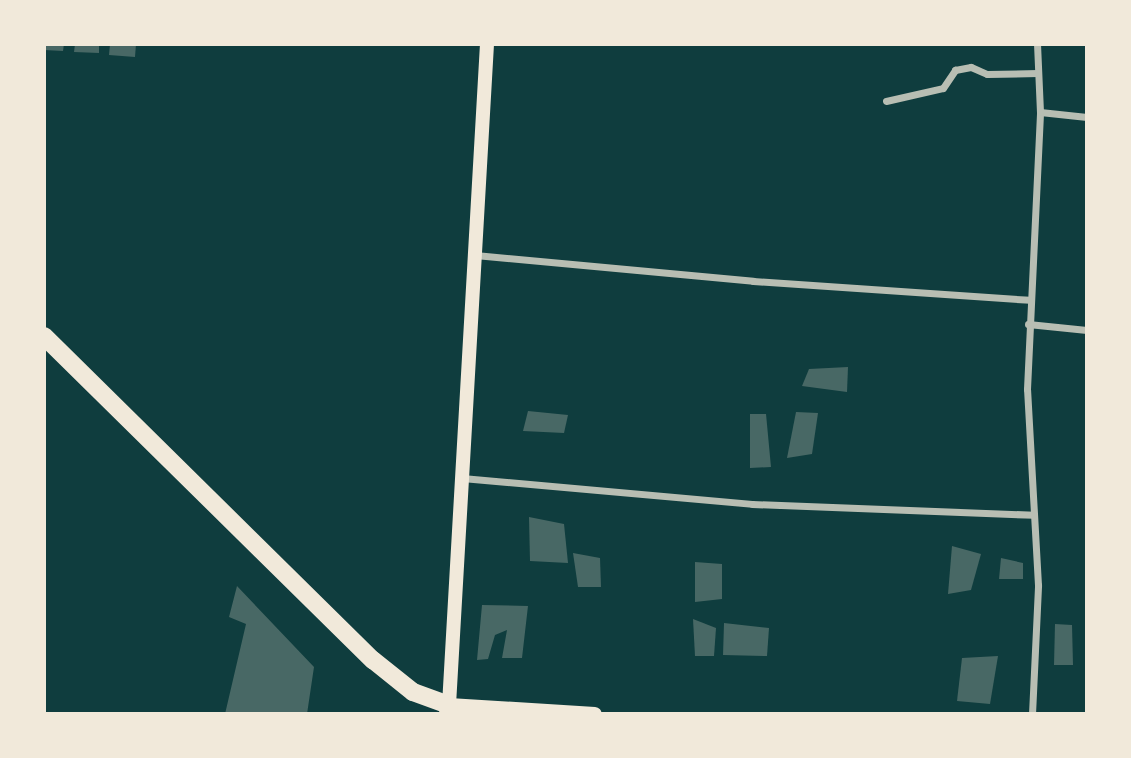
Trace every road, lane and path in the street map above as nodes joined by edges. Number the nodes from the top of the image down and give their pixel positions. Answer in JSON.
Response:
{"nodes":[{"id":1,"x":487,"y":44,"type":"edge"},
{"id":2,"x":1037,"y":44,"type":"edge"},
{"id":3,"x":1038,"y":73,"type":"junction"},
{"id":4,"x":886,"y":101,"type":"dead end"},
{"id":5,"x":1040,"y":112,"type":"junction"},
{"id":6,"x":1087,"y":117,"type":"edge"},
{"id":7,"x":475,"y":255,"type":"junction"},
{"id":8,"x":1028,"y":300,"type":"junction"},
{"id":9,"x":1028,"y":324,"type":"junction"},
{"id":10,"x":1087,"y":330,"type":"edge"},
{"id":11,"x":44,"y":336,"type":"edge"},
{"id":12,"x":462,"y":478,"type":"junction"},
{"id":13,"x":1034,"y":515,"type":"junction"},
{"id":14,"x":449,"y":709,"type":"edge"},
{"id":15,"x":595,"y":714,"type":"edge"},
{"id":16,"x":1032,"y":714,"type":"edge"}],
"edges":[{"from":1,"to":7,"type":"main road"},
{"from":2,"to":3,"type":"street"},
{"from":3,"to":4,"type":"street"},
{"from":3,"to":5,"type":"street"},
{"from":5,"to":6,"type":"street"},
{"from":5,"to":8,"type":"street"},
{"from":7,"to":8,"type":"street"},
{"from":7,"to":12,"type":"main road"},
{"from":8,"to":9,"type":"street"},
{"from":9,"to":10,"type":"street"},
{"from":9,"to":13,"type":"street"},
{"from":11,"to":14,"type":"main road"},
{"from":12,"to":13,"type":"street"},
{"from":12,"to":14,"type":"main road"},
{"from":13,"to":16,"type":"street"},
{"from":14,"to":15,"type":"main road"}]}
